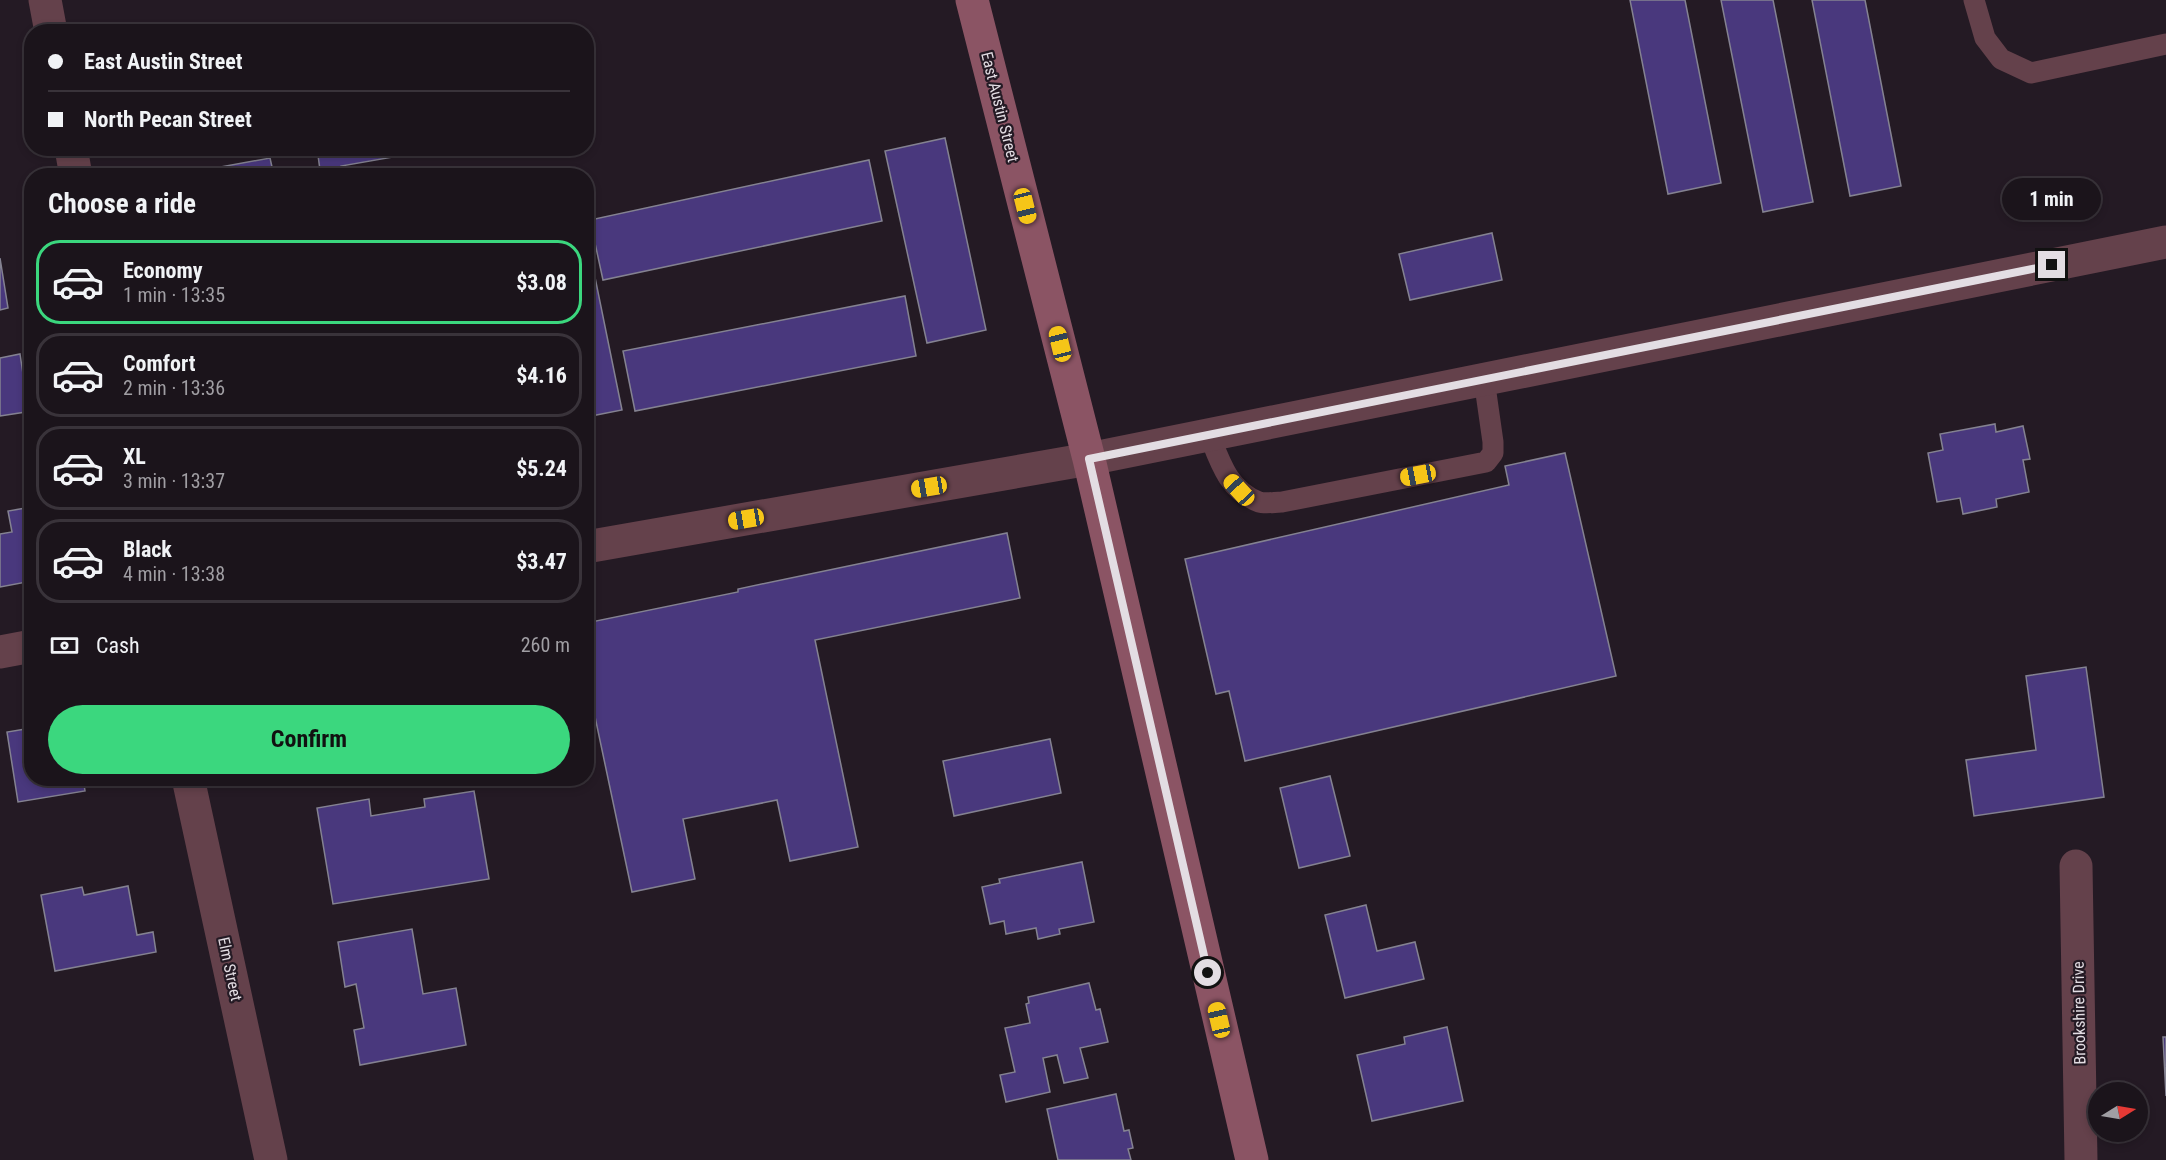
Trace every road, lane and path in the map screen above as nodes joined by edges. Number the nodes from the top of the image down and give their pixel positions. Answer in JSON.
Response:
{"nodes":[{"id":1,"x":45,"y":0,"type":"edge"},
{"id":2,"x":972,"y":0,"type":"edge"},
{"id":3,"x":1974,"y":0,"type":"edge"},
{"id":4,"x":50,"y":24,"type":"edge"},
{"id":5,"x":2166,"y":44,"type":"edge"},
{"id":6,"x":2166,"y":242,"type":"edge"},
{"id":7,"x":1484,"y":379,"type":"junction"},
{"id":8,"x":1209,"y":434,"type":"junction"},
{"id":9,"x":1089,"y":459,"type":"junction"},
{"id":10,"x":594,"y":546,"type":"edge"},
{"id":11,"x":24,"y":648,"type":"edge"},
{"id":12,"x":0,"y":652,"type":"edge"},
{"id":13,"x":190,"y":786,"type":"edge"},
{"id":14,"x":2076,"y":866,"type":"dead end"},
{"id":15,"x":271,"y":1160,"type":"edge"},
{"id":16,"x":1252,"y":1160,"type":"edge"},
{"id":17,"x":2081,"y":1160,"type":"edge"}],
"edges":[{"from":1,"to":4,"type":"street"},
{"from":2,"to":9,"type":"main road","name":"East Austin Street"},
{"from":3,"to":5,"type":"lane"},
{"from":6,"to":7,"type":"street"},
{"from":7,"to":8,"type":"street"},
{"from":7,"to":8,"type":"lane"},
{"from":8,"to":9,"type":"street"},
{"from":9,"to":10,"type":"street"},
{"from":9,"to":16,"type":"main road","name":"East Austin Street"},
{"from":11,"to":12,"type":"street"},
{"from":13,"to":15,"type":"street","name":"Elm Street"},
{"from":14,"to":17,"type":"street","name":"Brookshire Drive"}]}
